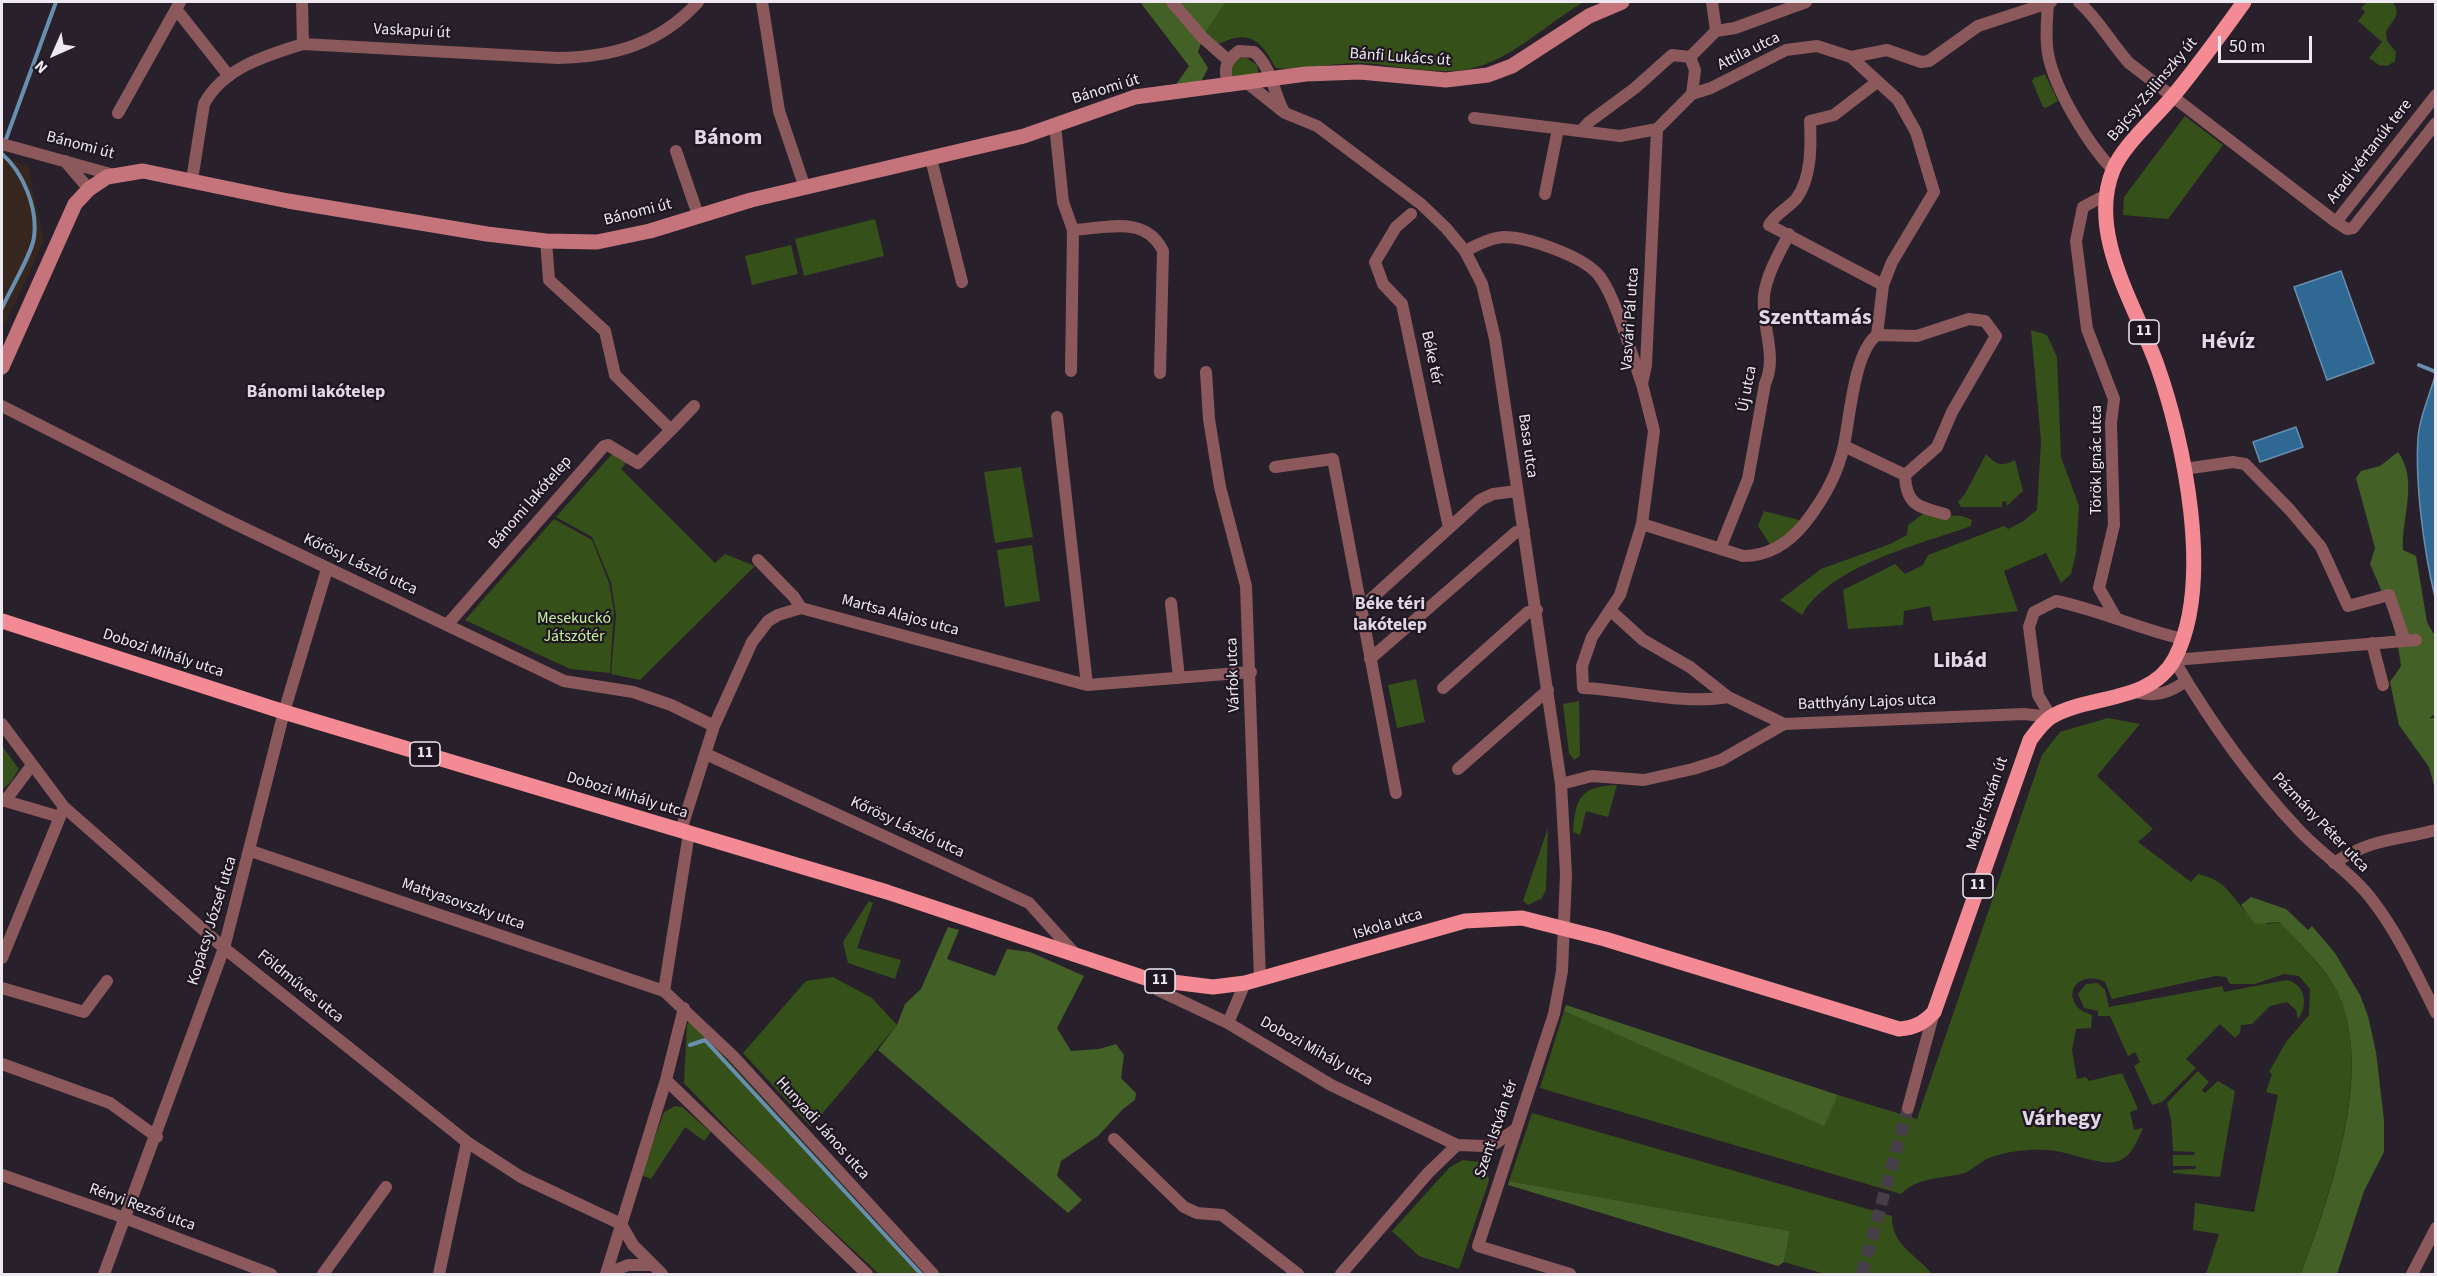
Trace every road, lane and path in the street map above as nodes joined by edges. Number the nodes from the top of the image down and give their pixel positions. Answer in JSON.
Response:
{"nodes":[{"id":1,"x":302,"y":2,"type":"edge"},
{"id":2,"x":698,"y":2,"type":"edge"},
{"id":3,"x":762,"y":2,"type":"edge"},
{"id":4,"x":1172,"y":2,"type":"edge"},
{"id":5,"x":1622,"y":2,"type":"edge"},
{"id":6,"x":1712,"y":2,"type":"edge"},
{"id":7,"x":1806,"y":2,"type":"edge"},
{"id":8,"x":2049,"y":2,"type":"edge"},
{"id":9,"x":2079,"y":2,"type":"edge"},
{"id":10,"x":2244,"y":2,"type":"edge"},
{"id":11,"x":178,"y":5,"type":"edge"},
{"id":12,"x":1716,"y":31,"type":"junction"},
{"id":13,"x":303,"y":44,"type":"junction"},
{"id":14,"x":1690,"y":57,"type":"junction"},
{"id":15,"x":1851,"y":57,"type":"junction"},
{"id":16,"x":1228,"y":60,"type":"junction"},
{"id":17,"x":230,"y":76,"type":"junction"},
{"id":18,"x":1270,"y":78,"type":"junction"},
{"id":19,"x":1246,"y":82,"type":"junction"},
{"id":20,"x":1878,"y":82,"type":"junction"},
{"id":21,"x":1229,"y":86,"type":"junction"},
{"id":22,"x":1692,"y":94,"type":"junction"},
{"id":23,"x":2436,"y":95,"type":"edge"},
{"id":24,"x":2173,"y":96,"type":"junction"},
{"id":25,"x":118,"y":113,"type":"dead end"},
{"id":26,"x":1284,"y":113,"type":"junction"},
{"id":27,"x":1474,"y":118,"type":"dead end"},
{"id":28,"x":2436,"y":123,"type":"edge"},
{"id":29,"x":1055,"y":125,"type":"junction"},
{"id":30,"x":1558,"y":129,"type":"junction"},
{"id":31,"x":1657,"y":129,"type":"junction"},
{"id":32,"x":1581,"y":131,"type":"junction"},
{"id":33,"x":7,"y":146,"type":"edge"},
{"id":34,"x":676,"y":151,"type":"dead end"},
{"id":35,"x":2389,"y":153,"type":"junction"},
{"id":36,"x":931,"y":159,"type":"junction"},
{"id":37,"x":64,"y":160,"type":"junction"},
{"id":38,"x":2403,"y":164,"type":"junction"},
{"id":39,"x":2113,"y":170,"type":"junction"},
{"id":40,"x":114,"y":175,"type":"junction"},
{"id":41,"x":192,"y":180,"type":"junction"},
{"id":42,"x":805,"y":188,"type":"junction"},
{"id":43,"x":89,"y":189,"type":"junction"},
{"id":44,"x":1545,"y":194,"type":"dead end"},
{"id":45,"x":2106,"y":195,"type":"junction"},
{"id":46,"x":1411,"y":214,"type":"dead end"},
{"id":47,"x":699,"y":215,"type":"junction"},
{"id":48,"x":2336,"y":222,"type":"junction"},
{"id":49,"x":1073,"y":230,"type":"junction"},
{"id":50,"x":1789,"y":234,"type":"junction"},
{"id":51,"x":546,"y":241,"type":"junction"},
{"id":52,"x":1465,"y":251,"type":"junction"},
{"id":53,"x":962,"y":282,"type":"dead end"},
{"id":54,"x":1882,"y":285,"type":"junction"},
{"id":55,"x":1877,"y":335,"type":"junction"},
{"id":56,"x":2,"y":367,"type":"edge"},
{"id":57,"x":1071,"y":371,"type":"dead end"},
{"id":58,"x":1206,"y":372,"type":"dead end"},
{"id":59,"x":1160,"y":373,"type":"dead end"},
{"id":60,"x":1642,"y":384,"type":"junction"},
{"id":61,"x":2,"y":406,"type":"edge"},
{"id":62,"x":694,"y":406,"type":"dead end"},
{"id":63,"x":1057,"y":417,"type":"dead end"},
{"id":64,"x":671,"y":430,"type":"junction"},
{"id":65,"x":1844,"y":446,"type":"junction"},
{"id":66,"x":1275,"y":467,"type":"dead end"},
{"id":67,"x":2184,"y":469,"type":"junction"},
{"id":68,"x":1905,"y":475,"type":"junction"},
{"id":69,"x":1517,"y":491,"type":"junction"},
{"id":70,"x":1945,"y":514,"type":"dead end"},
{"id":71,"x":1642,"y":524,"type":"junction"},
{"id":72,"x":1449,"y":528,"type":"junction"},
{"id":73,"x":1524,"y":531,"type":"junction"},
{"id":74,"x":1720,"y":549,"type":"junction"},
{"id":75,"x":758,"y":560,"type":"dead end"},
{"id":76,"x":327,"y":568,"type":"junction"},
{"id":77,"x":1172,"y":603,"type":"dead end"},
{"id":78,"x":801,"y":608,"type":"junction"},
{"id":79,"x":1361,"y":608,"type":"junction"},
{"id":80,"x":1536,"y":610,"type":"junction"},
{"id":81,"x":1610,"y":610,"type":"junction"},
{"id":82,"x":2115,"y":616,"type":"junction"},
{"id":83,"x":2,"y":621,"type":"edge"},
{"id":84,"x":447,"y":625,"type":"junction"},
{"id":85,"x":2183,"y":639,"type":"junction"},
{"id":86,"x":2369,"y":644,"type":"junction"},
{"id":87,"x":1370,"y":659,"type":"junction"},
{"id":88,"x":2174,"y":660,"type":"junction"},
{"id":89,"x":1251,"y":672,"type":"junction"},
{"id":90,"x":1179,"y":678,"type":"junction"},
{"id":91,"x":2186,"y":681,"type":"junction"},
{"id":92,"x":1087,"y":685,"type":"junction"},
{"id":93,"x":2383,"y":685,"type":"dead end"},
{"id":94,"x":1443,"y":688,"type":"dead end"},
{"id":95,"x":1548,"y":690,"type":"junction"},
{"id":96,"x":2134,"y":693,"type":"junction"},
{"id":97,"x":1728,"y":697,"type":"junction"},
{"id":98,"x":284,"y":712,"type":"junction"},
{"id":99,"x":2051,"y":717,"type":"junction"},
{"id":100,"x":1784,"y":724,"type":"junction"},
{"id":101,"x":2,"y":726,"type":"edge"},
{"id":102,"x":714,"y":726,"type":"junction"},
{"id":103,"x":706,"y":754,"type":"junction"},
{"id":104,"x":32,"y":765,"type":"junction"},
{"id":105,"x":1458,"y":769,"type":"dead end"},
{"id":106,"x":1561,"y":784,"type":"junction"},
{"id":107,"x":1396,"y":793,"type":"dead end"},
{"id":108,"x":3,"y":801,"type":"edge"},
{"id":109,"x":62,"y":812,"type":"junction"},
{"id":110,"x":2436,"y":830,"type":"edge"},
{"id":111,"x":685,"y":832,"type":"junction"},
{"id":112,"x":251,"y":851,"type":"junction"},
{"id":113,"x":2334,"y":863,"type":"junction"},
{"id":114,"x":1564,"y":928,"type":"junction"},
{"id":115,"x":224,"y":948,"type":"junction"},
{"id":116,"x":1078,"y":956,"type":"junction"},
{"id":117,"x":2,"y":958,"type":"edge"},
{"id":118,"x":107,"y":981,"type":"dead end"},
{"id":119,"x":1253,"y":982,"type":"junction"},
{"id":120,"x":2,"y":988,"type":"edge"},
{"id":121,"x":1158,"y":990,"type":"dead end"},
{"id":122,"x":664,"y":991,"type":"junction"},
{"id":123,"x":684,"y":1008,"type":"junction"},
{"id":124,"x":1934,"y":1012,"type":"junction"},
{"id":125,"x":2436,"y":1012,"type":"edge"},
{"id":126,"x":1228,"y":1023,"type":"junction"},
{"id":127,"x":2,"y":1064,"type":"edge"},
{"id":128,"x":666,"y":1080,"type":"junction"},
{"id":129,"x":1908,"y":1108,"type":"tunnel mouth"},
{"id":130,"x":1517,"y":1128,"type":"junction"},
{"id":131,"x":157,"y":1137,"type":"junction"},
{"id":132,"x":1114,"y":1139,"type":"dead end"},
{"id":133,"x":468,"y":1142,"type":"junction"},
{"id":134,"x":1457,"y":1145,"type":"junction"},
{"id":135,"x":1485,"y":1146,"type":"junction"},
{"id":136,"x":1503,"y":1167,"type":"junction"},
{"id":137,"x":2,"y":1175,"type":"edge"},
{"id":138,"x":386,"y":1187,"type":"dead end"},
{"id":139,"x":126,"y":1219,"type":"junction"},
{"id":140,"x":621,"y":1224,"type":"junction"},
{"id":141,"x":2436,"y":1228,"type":"edge"},
{"id":142,"x":651,"y":1265,"type":"junction"},
{"id":143,"x":606,"y":1274,"type":"edge"},
{"id":144,"x":104,"y":1275,"type":"edge"},
{"id":145,"x":271,"y":1275,"type":"edge"},
{"id":146,"x":323,"y":1275,"type":"edge"},
{"id":147,"x":439,"y":1275,"type":"edge"},
{"id":148,"x":662,"y":1275,"type":"edge"},
{"id":149,"x":867,"y":1275,"type":"edge"},
{"id":150,"x":933,"y":1275,"type":"edge"},
{"id":151,"x":1298,"y":1275,"type":"edge"},
{"id":152,"x":1341,"y":1275,"type":"edge"},
{"id":153,"x":1570,"y":1275,"type":"edge"},
{"id":154,"x":2412,"y":1275,"type":"edge"}],
"edges":[{"from":1,"to":13,"type":"street"},
{"from":2,"to":13,"type":"street","name":"Vaskapui út"},
{"from":3,"to":42,"type":"street"},
{"from":4,"to":16,"type":"street"},
{"from":5,"to":18,"type":"main road","name":"Bánfi Lukács út"},
{"from":6,"to":12,"type":"street"},
{"from":7,"to":12,"type":"street"},
{"from":8,"to":15,"type":"street"},
{"from":8,"to":39,"type":"street"},
{"from":9,"to":24,"type":"street","name":"Aradi vértanúk tere"},
{"from":10,"to":24,"type":"main road","name":"Bajcsy-Zsilinszky út","number":"11"},
{"from":11,"to":17,"type":"street"},
{"from":11,"to":25,"type":"street"},
{"from":12,"to":14,"type":"street"},
{"from":13,"to":17,"type":"street","name":"Vaskapui út"},
{"from":14,"to":22,"type":"street"},
{"from":14,"to":32,"type":"street"},
{"from":15,"to":20,"type":"street","name":"Attila utca"},
{"from":15,"to":22,"type":"street","name":"Attila utca"},
{"from":16,"to":18,"type":"street"},
{"from":16,"to":21,"type":"street"},
{"from":17,"to":41,"type":"street","name":"Vaskapui út"},
{"from":18,"to":19,"type":"main road","name":"Bánfi Lukács út"},
{"from":18,"to":26,"type":"street"},
{"from":19,"to":21,"type":"main road","name":"Bánfi Lukács út"},
{"from":19,"to":26,"type":"street","name":"Basa utca"},
{"from":20,"to":50,"type":"street"},
{"from":20,"to":54,"type":"street","name":"Attila utca"},
{"from":21,"to":29,"type":"main road","name":"Bánomi út"},
{"from":22,"to":31,"type":"street","name":"Attila utca"},
{"from":23,"to":35,"type":"street","name":"Aradi vértanúk tere"},
{"from":24,"to":39,"type":"main road","name":"Bajcsy-Zsilinszky út","number":"11"},
{"from":24,"to":48,"type":"street","name":"Aradi vértanúk tere"},
{"from":26,"to":52,"type":"street","name":"Basa utca"},
{"from":27,"to":30,"type":"street"},
{"from":28,"to":38,"type":"street","name":"Aradi vértanúk tere"},
{"from":29,"to":36,"type":"main road","name":"Bánomi út"},
{"from":29,"to":49,"type":"street"},
{"from":30,"to":32,"type":"street"},
{"from":30,"to":44,"type":"street"},
{"from":31,"to":32,"type":"street"},
{"from":31,"to":60,"type":"street","name":"Vasvári Pál utca"},
{"from":33,"to":37,"type":"street","name":"Bánomi út"},
{"from":34,"to":47,"type":"street"},
{"from":35,"to":38,"type":"street"},
{"from":35,"to":48,"type":"street","name":"Aradi vértanúk tere"},
{"from":36,"to":42,"type":"main road","name":"Bánomi út"},
{"from":36,"to":53,"type":"street"},
{"from":37,"to":40,"type":"street","name":"Bánomi út"},
{"from":37,"to":43,"type":"street"},
{"from":38,"to":48,"type":"street","name":"Aradi vértanúk tere"},
{"from":39,"to":45,"type":"main road","name":"Bajcsy-Zsilinszky út","number":"11"},
{"from":40,"to":41,"type":"main road","name":"Bánomi út"},
{"from":40,"to":43,"type":"main road"},
{"from":41,"to":51,"type":"main road","name":"Bánomi út"},
{"from":42,"to":47,"type":"main road","name":"Bánomi út"},
{"from":43,"to":56,"type":"main road"},
{"from":45,"to":67,"type":"main road","name":"Bajcsy-Zsilinszky út","number":"11"},
{"from":45,"to":82,"type":"street","name":"Török Ignác utca"},
{"from":46,"to":72,"type":"street","name":"Béke tér"},
{"from":47,"to":51,"type":"main road","name":"Bánomi út"},
{"from":49,"to":57,"type":"street"},
{"from":49,"to":59,"type":"street"},
{"from":50,"to":54,"type":"street"},
{"from":50,"to":74,"type":"street","name":"Új utca"},
{"from":51,"to":64,"type":"street"},
{"from":52,"to":60,"type":"street"},
{"from":52,"to":69,"type":"street","name":"Basa utca"},
{"from":54,"to":55,"type":"street"},
{"from":55,"to":65,"type":"street"},
{"from":55,"to":68,"type":"street"},
{"from":58,"to":89,"type":"street","name":"Várfok utca"},
{"from":60,"to":71,"type":"street","name":"Vasvári Pál utca"},
{"from":61,"to":76,"type":"street","name":"Kőrösy László utca"},
{"from":62,"to":64,"type":"street"},
{"from":63,"to":92,"type":"street"},
{"from":64,"to":84,"type":"street","name":"Bánomi lakótelep"},
{"from":65,"to":68,"type":"street"},
{"from":65,"to":74,"type":"street"},
{"from":66,"to":79,"type":"street"},
{"from":67,"to":85,"type":"main road","name":"Bajcsy-Zsilinszky út","number":"11"},
{"from":67,"to":86,"type":"street"},
{"from":68,"to":70,"type":"street"},
{"from":69,"to":72,"type":"street"},
{"from":69,"to":73,"type":"street","name":"Basa utca"},
{"from":71,"to":74,"type":"street"},
{"from":71,"to":81,"type":"street","name":"Vasvári Pál utca"},
{"from":72,"to":79,"type":"street"},
{"from":73,"to":80,"type":"street","name":"Basa utca"},
{"from":73,"to":87,"type":"street"},
{"from":75,"to":78,"type":"street"},
{"from":76,"to":84,"type":"street","name":"Kőrösy László utca"},
{"from":76,"to":98,"type":"street","name":"Kopácsy József utca"},
{"from":77,"to":90,"type":"street"},
{"from":78,"to":92,"type":"street","name":"Martsa Alajos utca"},
{"from":78,"to":102,"type":"street"},
{"from":79,"to":87,"type":"street"},
{"from":80,"to":94,"type":"street"},
{"from":80,"to":95,"type":"street","name":"Basa utca"},
{"from":81,"to":97,"type":"street"},
{"from":81,"to":97,"type":"street","name":"Vasvári Pál utca"},
{"from":82,"to":85,"type":"street"},
{"from":82,"to":99,"type":"street"},
{"from":83,"to":98,"type":"main road","name":"Dobozi Mihály utca","number":"11"},
{"from":84,"to":102,"type":"street","name":"Kőrösy László utca"},
{"from":85,"to":88,"type":"main road","name":"Bajcsy-Zsilinszky út","number":"11"},
{"from":86,"to":88,"type":"street"},
{"from":86,"to":93,"type":"street"},
{"from":87,"to":107,"type":"street"},
{"from":88,"to":91,"type":"street","name":"Pázmány Péter utca"},
{"from":88,"to":96,"type":"main road","name":"Batthyány Lajos utca","number":"11"},
{"from":89,"to":90,"type":"street","name":"Martsa Alajos utca"},
{"from":89,"to":119,"type":"street","name":"Várfok utca"},
{"from":90,"to":92,"type":"street","name":"Martsa Alajos utca"},
{"from":91,"to":96,"type":"street"},
{"from":91,"to":113,"type":"street","name":"Pázmány Péter utca"},
{"from":95,"to":105,"type":"street"},
{"from":95,"to":106,"type":"street","name":"Basa utca"},
{"from":96,"to":99,"type":"main road","name":"Batthyány Lajos utca","number":"11"},
{"from":97,"to":100,"type":"street"},
{"from":98,"to":111,"type":"main road","name":"Dobozi Mihály utca","number":"11"},
{"from":98,"to":112,"type":"street","name":"Kopácsy József utca"},
{"from":99,"to":100,"type":"street","name":"Batthyány Lajos utca"},
{"from":99,"to":124,"type":"main road","name":"Majer István út","number":"11"},
{"from":100,"to":106,"type":"street","name":"Batthyány Lajos utca"},
{"from":101,"to":104,"type":"street","name":"Földműves utca"},
{"from":102,"to":103,"type":"street"},
{"from":103,"to":111,"type":"street"},
{"from":103,"to":116,"type":"street","name":"Kőrösy László utca"},
{"from":104,"to":108,"type":"street"},
{"from":104,"to":109,"type":"street","name":"Földműves utca"},
{"from":106,"to":114,"type":"street","name":"Basa utca"},
{"from":108,"to":109,"type":"street","name":"Földműves utca"},
{"from":109,"to":115,"type":"street","name":"Földműves utca"},
{"from":109,"to":117,"type":"street"},
{"from":110,"to":113,"type":"street"},
{"from":111,"to":116,"type":"main road","name":"Dobozi Mihály utca","number":"11"},
{"from":111,"to":122,"type":"street"},
{"from":112,"to":115,"type":"street","name":"Kopácsy József utca"},
{"from":112,"to":122,"type":"street","name":"Mattyasovszky utca"},
{"from":113,"to":125,"type":"street","name":"Pázmány Péter utca"},
{"from":114,"to":119,"type":"main road","name":"Iskola utca","number":"11"},
{"from":114,"to":124,"type":"main road","number":"11"},
{"from":114,"to":130,"type":"street","name":"Szent István tér"},
{"from":115,"to":131,"type":"street","name":"Kopácsy József utca"},
{"from":115,"to":133,"type":"street","name":"Földműves utca"},
{"from":116,"to":119,"type":"main road","name":"Dobozi Mihály utca","number":"11"},
{"from":118,"to":120,"type":"street"},
{"from":119,"to":126,"type":"street"},
{"from":121,"to":126,"type":"street","name":"Dobozi Mihály utca"},
{"from":122,"to":123,"type":"street","name":"Hunyadi János utca"},
{"from":123,"to":128,"type":"street"},
{"from":123,"to":150,"type":"street","name":"Hunyadi János utca"},
{"from":124,"to":129,"type":"street"},
{"from":126,"to":134,"type":"street","name":"Dobozi Mihály utca"},
{"from":127,"to":131,"type":"street"},
{"from":128,"to":140,"type":"street"},
{"from":128,"to":149,"type":"street"},
{"from":130,"to":135,"type":"street"},
{"from":130,"to":136,"type":"street","name":"Szent István tér"},
{"from":131,"to":139,"type":"street","name":"Kopácsy József utca"},
{"from":132,"to":151,"type":"street"},
{"from":133,"to":140,"type":"street","name":"Földműves utca"},
{"from":133,"to":147,"type":"street"},
{"from":134,"to":135,"type":"street"},
{"from":134,"to":152,"type":"street"},
{"from":135,"to":136,"type":"street"},
{"from":136,"to":153,"type":"street","name":"Szent István tér"},
{"from":137,"to":139,"type":"street","name":"Rényi Rezső utca"},
{"from":138,"to":146,"type":"street"},
{"from":139,"to":144,"type":"street","name":"Kopácsy József utca"},
{"from":139,"to":145,"type":"street","name":"Rényi Rezső utca"},
{"from":140,"to":142,"type":"street"},
{"from":140,"to":143,"type":"street"},
{"from":141,"to":154,"type":"street"},
{"from":142,"to":143,"type":"street"},
{"from":142,"to":148,"type":"street"}]}
